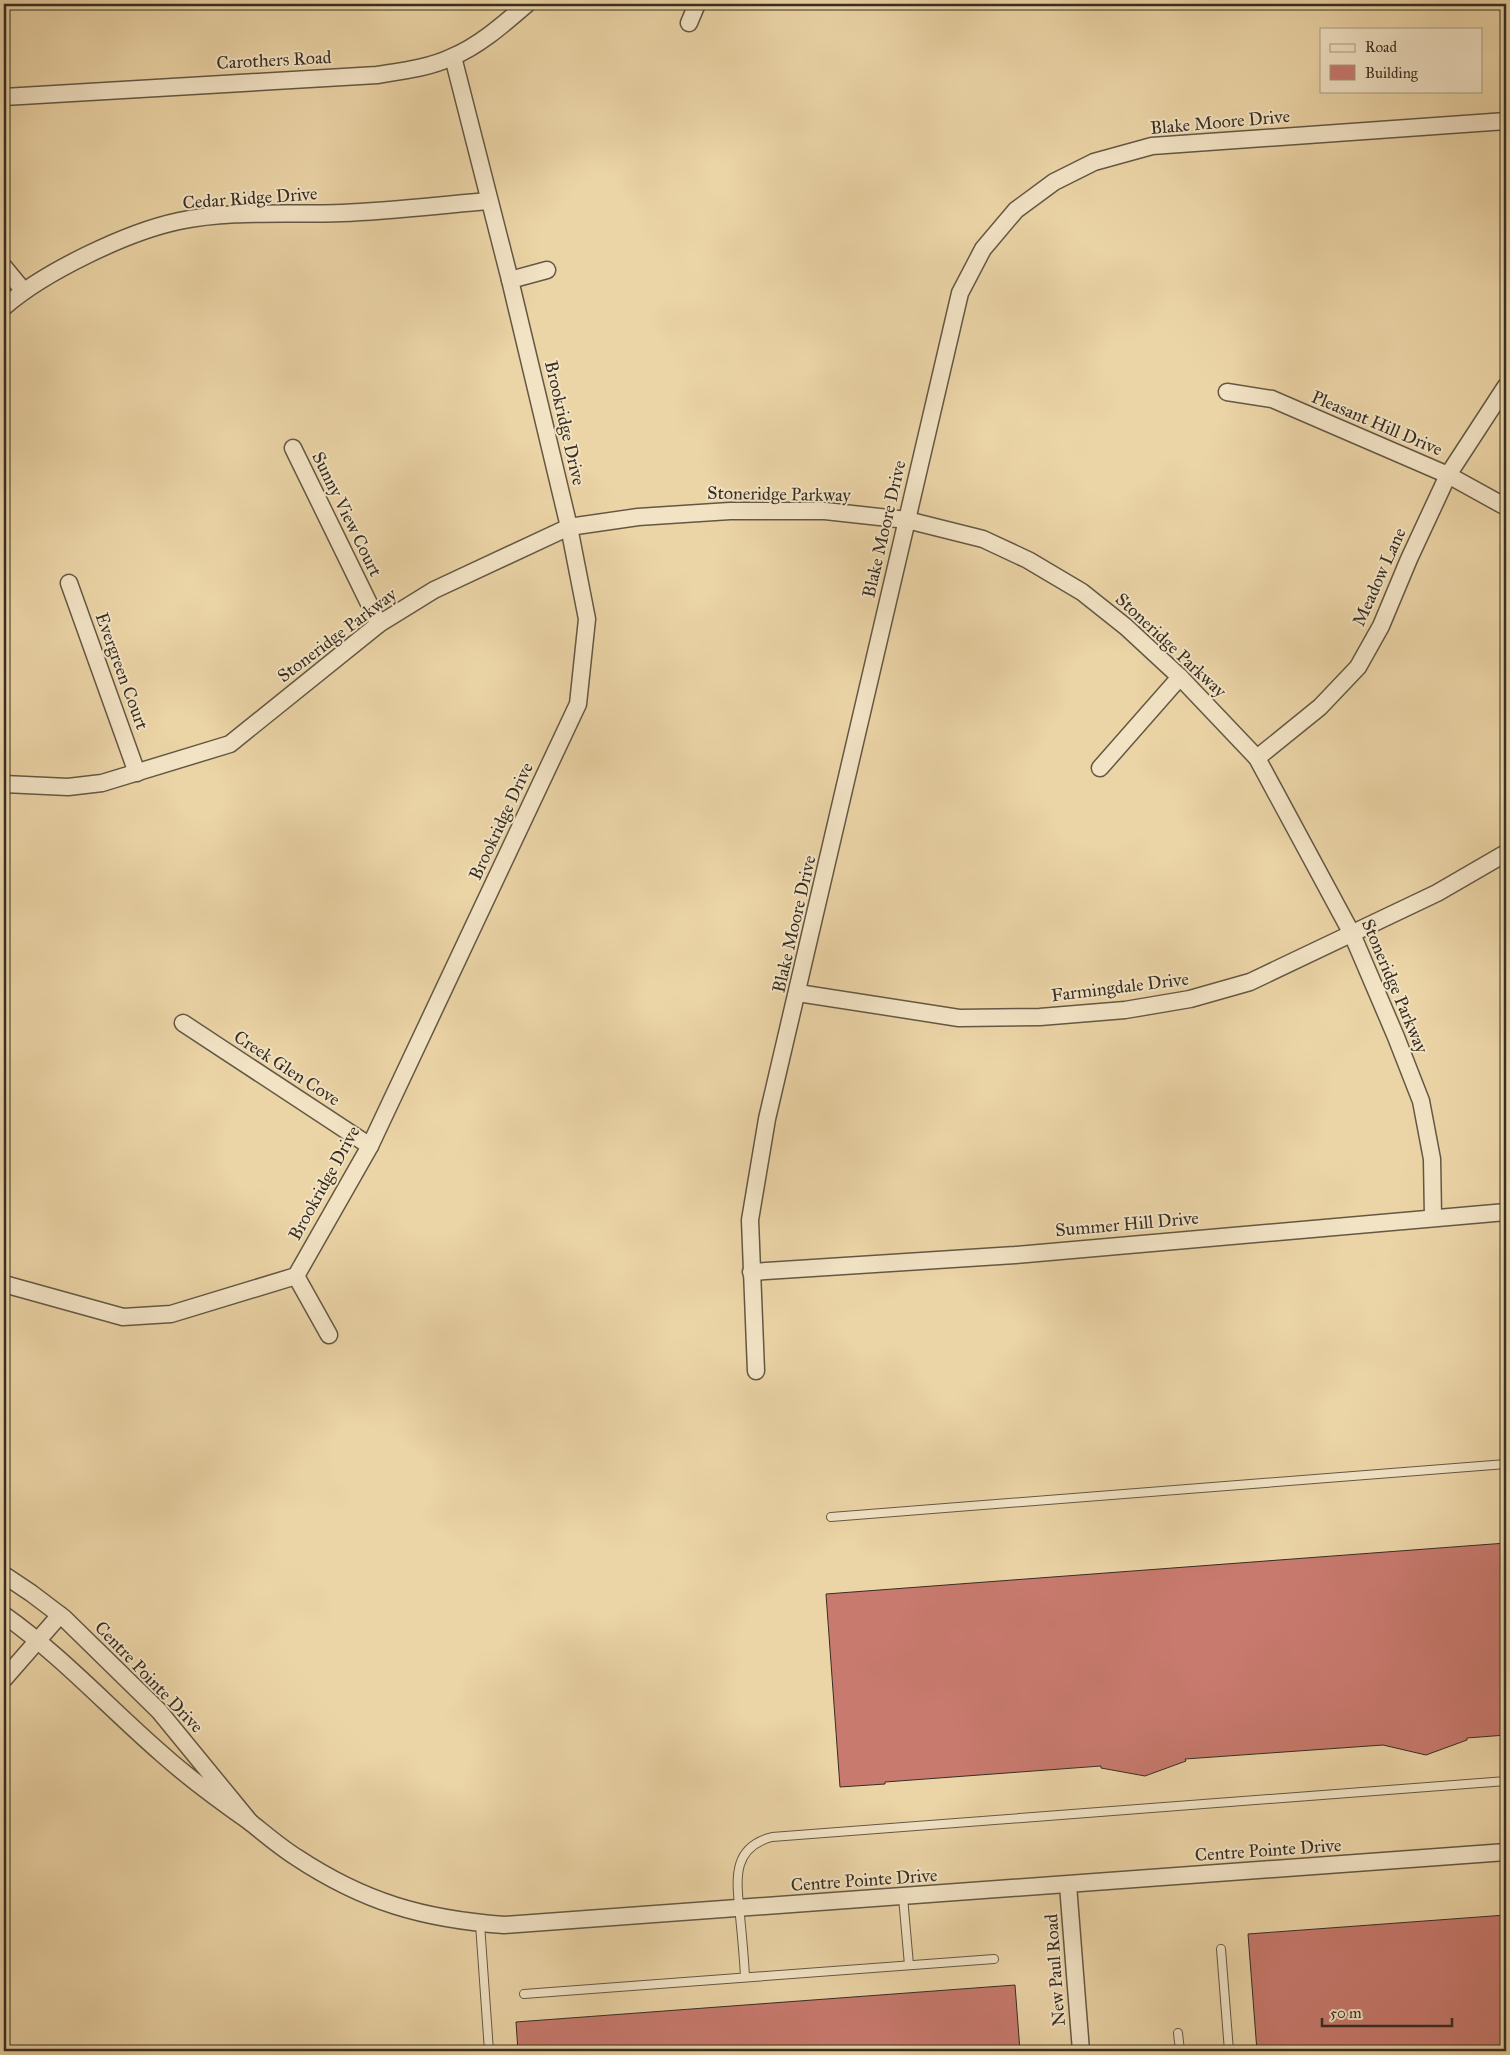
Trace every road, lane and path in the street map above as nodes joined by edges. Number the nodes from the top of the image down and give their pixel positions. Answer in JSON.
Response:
{"nodes":[{"id":1,"x":527,"y":4,"type":"edge"},
{"id":2,"x":697,"y":4,"type":"edge"},
{"id":3,"x":689,"y":23,"type":"dead end"},
{"id":4,"x":453,"y":57,"type":"junction"},
{"id":5,"x":4,"y":97,"type":"edge"},
{"id":6,"x":1506,"y":121,"type":"edge"},
{"id":7,"x":489,"y":201,"type":"junction"},
{"id":8,"x":4,"y":267,"type":"edge"},
{"id":9,"x":547,"y":270,"type":"dead end"},
{"id":10,"x":510,"y":280,"type":"junction"},
{"id":11,"x":23,"y":290,"type":"junction"},
{"id":12,"x":4,"y":307,"type":"edge"},
{"id":13,"x":1506,"y":386,"type":"edge"},
{"id":14,"x":1227,"y":392,"type":"dead end"},
{"id":15,"x":293,"y":448,"type":"dead end"},
{"id":16,"x":1448,"y":475,"type":"junction"},
{"id":17,"x":1506,"y":507,"type":"edge"},
{"id":18,"x":906,"y":520,"type":"junction"},
{"id":19,"x":569,"y":527,"type":"junction"},
{"id":20,"x":69,"y":583,"type":"dead end"},
{"id":21,"x":379,"y":624,"type":"junction"},
{"id":22,"x":1180,"y":677,"type":"junction"},
{"id":23,"x":1258,"y":758,"type":"junction"},
{"id":24,"x":1100,"y":768,"type":"dead end"},
{"id":25,"x":137,"y":772,"type":"junction"},
{"id":26,"x":4,"y":784,"type":"edge"},
{"id":27,"x":1506,"y":853,"type":"edge"},
{"id":28,"x":1352,"y":934,"type":"junction"},
{"id":29,"x":798,"y":992,"type":"junction"},
{"id":30,"x":183,"y":1023,"type":"dead end"},
{"id":31,"x":370,"y":1146,"type":"junction"},
{"id":32,"x":1506,"y":1212,"type":"edge"},
{"id":33,"x":1433,"y":1217,"type":"junction"},
{"id":34,"x":751,"y":1272,"type":"junction"},
{"id":35,"x":296,"y":1276,"type":"junction"},
{"id":36,"x":4,"y":1284,"type":"edge"},
{"id":37,"x":328,"y":1335,"type":"dead end"},
{"id":38,"x":756,"y":1371,"type":"dead end"},
{"id":39,"x":1506,"y":1464,"type":"edge"},
{"id":40,"x":831,"y":1516,"type":"dead end"},
{"id":41,"x":4,"y":1575,"type":"edge"},
{"id":42,"x":4,"y":1615,"type":"edge"},
{"id":43,"x":60,"y":1615,"type":"junction"},
{"id":44,"x":38,"y":1640,"type":"junction"},
{"id":45,"x":4,"y":1679,"type":"edge"},
{"id":46,"x":1506,"y":1781,"type":"edge"},
{"id":47,"x":250,"y":1822,"type":"junction"},
{"id":48,"x":1506,"y":1852,"type":"edge"},
{"id":49,"x":1068,"y":1885,"type":"junction"},
{"id":50,"x":903,"y":1897,"type":"junction"},
{"id":51,"x":740,"y":1910,"type":"junction"},
{"id":52,"x":480,"y":1924,"type":"junction"},
{"id":53,"x":1221,"y":1949,"type":"dead end"},
{"id":54,"x":994,"y":1959,"type":"dead end"},
{"id":55,"x":909,"y":1966,"type":"junction"},
{"id":56,"x":745,"y":1977,"type":"junction"},
{"id":57,"x":524,"y":1994,"type":"dead end"},
{"id":58,"x":1178,"y":2033,"type":"dead end"},
{"id":59,"x":489,"y":2051,"type":"edge"},
{"id":60,"x":1081,"y":2051,"type":"edge"},
{"id":61,"x":1180,"y":2051,"type":"edge"},
{"id":62,"x":1230,"y":2051,"type":"edge"}],
"edges":[{"from":1,"to":4,"type":"street","name":"Carothers Road"},
{"from":2,"to":3,"type":"street"},
{"from":4,"to":5,"type":"street","name":"Carothers Road"},
{"from":4,"to":7,"type":"street","name":"Brookridge Drive"},
{"from":6,"to":18,"type":"street","name":"Blake Moore Drive"},
{"from":7,"to":10,"type":"street","name":"Brookridge Drive"},
{"from":7,"to":11,"type":"street","name":"Cedar Ridge Drive"},
{"from":8,"to":11,"type":"street"},
{"from":9,"to":10,"type":"street"},
{"from":10,"to":19,"type":"street","name":"Brookridge Drive"},
{"from":11,"to":12,"type":"street","name":"Cedar Ridge Drive"},
{"from":13,"to":16,"type":"street","name":"Meadow Lane"},
{"from":14,"to":16,"type":"street","name":"Pleasant Hill Drive"},
{"from":15,"to":21,"type":"street","name":"Sunny View Court"},
{"from":16,"to":17,"type":"street","name":"Pleasant Hill Drive"},
{"from":16,"to":23,"type":"street","name":"Meadow Lane"},
{"from":18,"to":19,"type":"street","name":"Stoneridge Parkway"},
{"from":18,"to":22,"type":"street","name":"Stoneridge Parkway"},
{"from":18,"to":29,"type":"street","name":"Blake Moore Drive"},
{"from":19,"to":21,"type":"street","name":"Stoneridge Parkway"},
{"from":19,"to":31,"type":"street","name":"Brookridge Drive"},
{"from":20,"to":25,"type":"street","name":"Evergreen Court"},
{"from":21,"to":25,"type":"street","name":"Stoneridge Parkway"},
{"from":22,"to":23,"type":"street","name":"Stoneridge Parkway"},
{"from":22,"to":24,"type":"street"},
{"from":23,"to":28,"type":"street","name":"Stoneridge Parkway"},
{"from":25,"to":26,"type":"street","name":"Stoneridge Parkway"},
{"from":27,"to":28,"type":"street","name":"Farmingdale Drive"},
{"from":28,"to":29,"type":"street","name":"Farmingdale Drive"},
{"from":28,"to":33,"type":"street","name":"Stoneridge Parkway"},
{"from":29,"to":34,"type":"street","name":"Blake Moore Drive"},
{"from":30,"to":31,"type":"street","name":"Creek Glen Cove"},
{"from":31,"to":35,"type":"street","name":"Brookridge Drive"},
{"from":32,"to":33,"type":"street","name":"Summer Hill Drive"},
{"from":33,"to":34,"type":"street","name":"Summer Hill Drive"},
{"from":34,"to":38,"type":"street","name":"Blake Moore Drive"},
{"from":35,"to":36,"type":"street"},
{"from":35,"to":37,"type":"street"},
{"from":39,"to":40,"type":"lane"},
{"from":41,"to":43,"type":"street","name":"Centre Pointe Drive"},
{"from":42,"to":44,"type":"street","name":"Centre Pointe Drive"},
{"from":43,"to":44,"type":"street"},
{"from":43,"to":47,"type":"street","name":"Centre Pointe Drive"},
{"from":44,"to":45,"type":"street"},
{"from":44,"to":47,"type":"street","name":"Centre Pointe Drive"},
{"from":46,"to":51,"type":"lane"},
{"from":47,"to":52,"type":"street","name":"Centre Pointe Drive"},
{"from":48,"to":49,"type":"street","name":"Centre Pointe Drive"},
{"from":49,"to":50,"type":"street","name":"Centre Pointe Drive"},
{"from":49,"to":60,"type":"street","name":"New Paul Road"},
{"from":50,"to":51,"type":"street","name":"Centre Pointe Drive"},
{"from":50,"to":55,"type":"lane"},
{"from":51,"to":52,"type":"street","name":"Centre Pointe Drive"},
{"from":51,"to":56,"type":"lane"},
{"from":52,"to":59,"type":"lane"},
{"from":53,"to":62,"type":"lane"},
{"from":54,"to":55,"type":"lane"},
{"from":55,"to":56,"type":"lane"},
{"from":56,"to":57,"type":"lane"},
{"from":58,"to":61,"type":"lane"}]}
